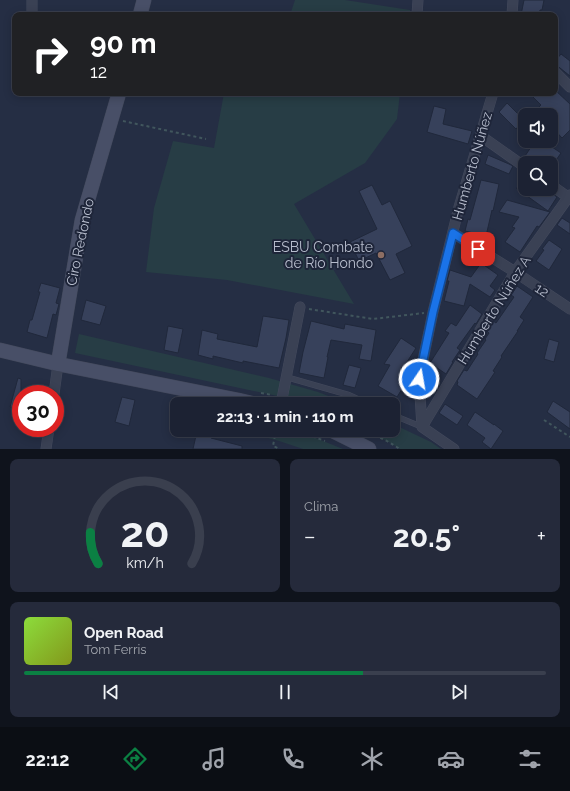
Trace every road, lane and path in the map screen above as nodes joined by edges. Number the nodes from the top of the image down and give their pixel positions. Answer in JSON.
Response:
{"nodes":[{"id":1,"x":32,"y":0,"type":"edge"},
{"id":2,"x":144,"y":0,"type":"edge"},
{"id":3,"x":418,"y":0,"type":"edge"},
{"id":4,"x":514,"y":0,"type":"edge"},
{"id":5,"x":32,"y":12,"type":"edge"},
{"id":6,"x":141,"y":12,"type":"edge"},
{"id":7,"x":417,"y":12,"type":"edge"},
{"id":8,"x":512,"y":12,"type":"edge"},
{"id":9,"x":558,"y":75,"type":"edge"},
{"id":10,"x":570,"y":87,"type":"edge"},
{"id":11,"x":118,"y":96,"type":"edge"},
{"id":12,"x":492,"y":96,"type":"edge"},
{"id":13,"x":112,"y":119,"type":"junction"},
{"id":14,"x":480,"y":136,"type":"junction"},
{"id":15,"x":206,"y":139,"type":"dead end"},
{"id":16,"x":518,"y":162,"type":"edge"},
{"id":17,"x":558,"y":189,"type":"edge"},
{"id":18,"x":569,"y":196,"type":"edge"},
{"id":19,"x":453,"y":233,"type":"junction"},
{"id":20,"x":516,"y":272,"type":"junction"},
{"id":21,"x":300,"y":307,"type":"joint"},
{"id":22,"x":570,"y":309,"type":"edge"},
{"id":23,"x":433,"y":312,"type":"junction"},
{"id":24,"x":0,"y":350,"type":"edge"},
{"id":25,"x":58,"y":364,"type":"junction"},
{"id":26,"x":286,"y":377,"type":"junction"},
{"id":27,"x":55,"y":385,"type":"edge"},
{"id":28,"x":225,"y":397,"type":"edge"},
{"id":29,"x":282,"y":397,"type":"edge"},
{"id":30,"x":353,"y":397,"type":"edge"},
{"id":31,"x":400,"y":418,"type":"edge"},
{"id":32,"x":544,"y":420,"type":"dead end"},
{"id":33,"x":422,"y":427,"type":"junction"},
{"id":34,"x":48,"y":437,"type":"edge"},
{"id":35,"x":275,"y":437,"type":"edge"},
{"id":36,"x":331,"y":437,"type":"edge"},
{"id":37,"x":379,"y":437,"type":"edge"},
{"id":38,"x":570,"y":437,"type":"edge"},
{"id":39,"x":46,"y":449,"type":"edge"},
{"id":40,"x":280,"y":449,"type":"edge"},
{"id":41,"x":369,"y":449,"type":"edge"},
{"id":42,"x":400,"y":449,"type":"edge"},
{"id":43,"x":454,"y":449,"type":"edge"}],
"edges":[{"from":1,"to":5,"type":"street"},
{"from":2,"to":6,"type":"main road"},
{"from":3,"to":7,"type":"street"},
{"from":4,"to":8,"type":"street"},
{"from":9,"to":10,"type":"street"},
{"from":11,"to":13,"type":"main road","name":"Ciro Redondo"},
{"from":12,"to":14,"type":"street","name":"Humberto Núñez"},
{"from":13,"to":15,"type":"path"},
{"from":13,"to":25,"type":"main road","name":"Ciro Redondo"},
{"from":14,"to":16,"type":"street"},
{"from":14,"to":19,"type":"street","name":"Humberto Núñez"},
{"from":17,"to":18,"type":"street"},
{"from":18,"to":20,"type":"street","name":"Humberto Núñez A"},
{"from":19,"to":20,"type":"street","name":"12"},
{"from":19,"to":23,"type":"street","name":"Humberto Núñez"},
{"from":20,"to":22,"type":"street","name":"12"},
{"from":20,"to":33,"type":"street","name":"Humberto Núñez A"},
{"from":21,"to":23,"type":"path"},
{"from":21,"to":26,"type":"street"},
{"from":23,"to":33,"type":"street","name":"Humberto Núñez"},
{"from":24,"to":25,"type":"main road"},
{"from":25,"to":27,"type":"street","name":"Ciro Redondo"},
{"from":25,"to":28,"type":"main road"},
{"from":26,"to":29,"type":"street"},
{"from":26,"to":30,"type":"lane"},
{"from":31,"to":33,"type":"lane"},
{"from":32,"to":38,"type":"path"},
{"from":33,"to":43,"type":"street"},
{"from":34,"to":39,"type":"street"},
{"from":35,"to":40,"type":"path"},
{"from":36,"to":41,"type":"main road"},
{"from":37,"to":42,"type":"path"}]}
